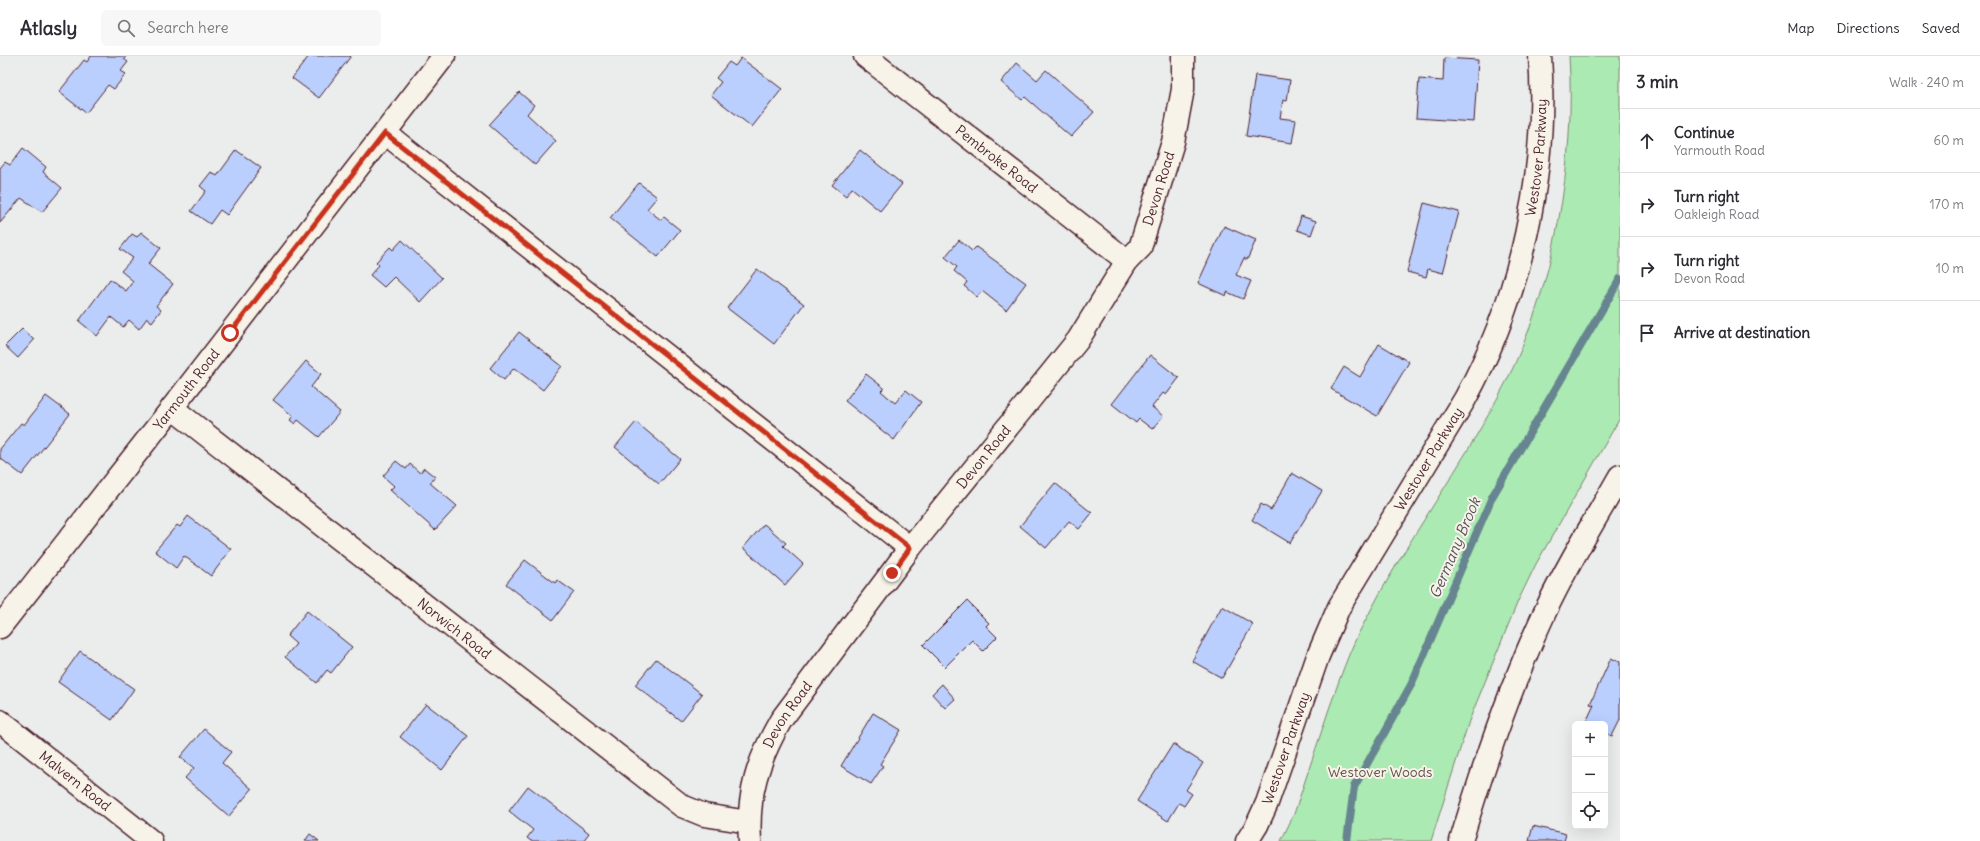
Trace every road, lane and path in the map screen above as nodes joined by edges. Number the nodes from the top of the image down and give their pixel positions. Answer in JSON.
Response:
{"nodes":[{"id":1,"x":444,"y":56,"type":"edge"},
{"id":2,"x":865,"y":56,"type":"edge"},
{"id":3,"x":1183,"y":56,"type":"edge"},
{"id":4,"x":1540,"y":56,"type":"edge"},
{"id":5,"x":385,"y":133,"type":"junction"},
{"id":6,"x":1127,"y":261,"type":"junction"},
{"id":7,"x":172,"y":408,"type":"junction"},
{"id":8,"x":1620,"y":476,"type":"edge"},
{"id":9,"x":910,"y":548,"type":"junction"},
{"id":10,"x":0,"y":627,"type":"edge"},
{"id":11,"x":0,"y":721,"type":"edge"},
{"id":12,"x":749,"y":832,"type":"edge"},
{"id":13,"x":151,"y":841,"type":"edge"},
{"id":14,"x":1247,"y":841,"type":"edge"},
{"id":15,"x":1461,"y":841,"type":"edge"}],
"edges":[{"from":1,"to":5,"type":"street","name":"Yarmouth Road"},
{"from":2,"to":6,"type":"street","name":"Pembroke Road"},
{"from":3,"to":6,"type":"street","name":"Devon Road"},
{"from":4,"to":14,"type":"street","name":"Westover Parkway"},
{"from":5,"to":7,"type":"street","name":"Yarmouth Road"},
{"from":5,"to":9,"type":"street"},
{"from":6,"to":9,"type":"street","name":"Devon Road"},
{"from":7,"to":10,"type":"street","name":"Yarmouth Road"},
{"from":7,"to":12,"type":"street","name":"Norwich Road"},
{"from":8,"to":15,"type":"street"},
{"from":9,"to":12,"type":"street","name":"Devon Road"},
{"from":11,"to":13,"type":"street","name":"Malvern Road"}]}
